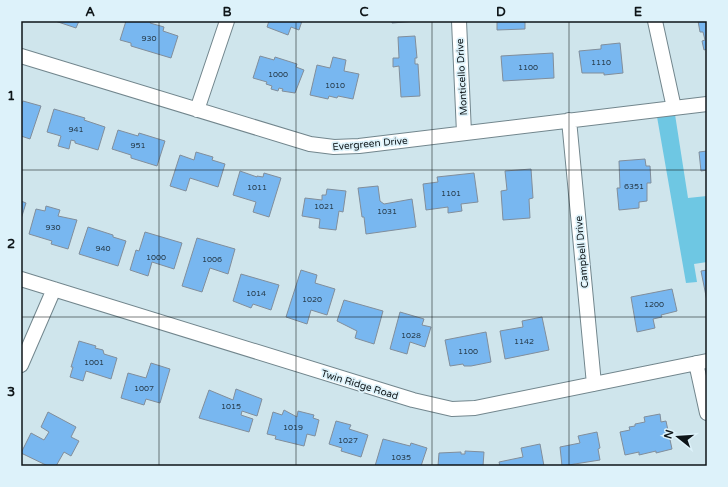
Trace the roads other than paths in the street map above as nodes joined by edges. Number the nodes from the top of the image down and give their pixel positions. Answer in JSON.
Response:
{"nodes":[{"id":1,"x":227,"y":21,"type":"edge"},
{"id":2,"x":459,"y":21,"type":"edge"},
{"id":3,"x":655,"y":21,"type":"edge"},
{"id":4,"x":21,"y":56,"type":"edge"},
{"id":5,"x":707,"y":104,"type":"edge"},
{"id":6,"x":674,"y":108,"type":"junction"},
{"id":7,"x":197,"y":110,"type":"junction"},
{"id":8,"x":569,"y":120,"type":"junction"},
{"id":9,"x":464,"y":133,"type":"junction"},
{"id":10,"x":21,"y":279,"type":"edge"},
{"id":11,"x":54,"y":289,"type":"junction"},
{"id":12,"x":702,"y":362,"type":"edge"},
{"id":13,"x":21,"y":365,"type":"edge"},
{"id":14,"x":594,"y":384,"type":"junction"},
{"id":15,"x":707,"y":413,"type":"edge"}],
"edges":[{"from":1,"to":7,"type":"street"},
{"from":2,"to":9,"type":"street","name":"Monticello Drive"},
{"from":3,"to":6,"type":"street"},
{"from":4,"to":7,"type":"street","name":"Evergreen Drive"},
{"from":5,"to":6,"type":"street","name":"Evergreen Drive"},
{"from":6,"to":8,"type":"street","name":"Evergreen Drive"},
{"from":7,"to":9,"type":"street","name":"Evergreen Drive"},
{"from":8,"to":9,"type":"street","name":"Evergreen Drive"},
{"from":8,"to":14,"type":"street","name":"Campbell Drive"},
{"from":10,"to":11,"type":"street","name":"Twin Ridge Road"},
{"from":11,"to":13,"type":"street"},
{"from":11,"to":14,"type":"street","name":"Twin Ridge Road"},
{"from":12,"to":14,"type":"street","name":"Twin Ridge Road"},
{"from":12,"to":15,"type":"street"}]}
